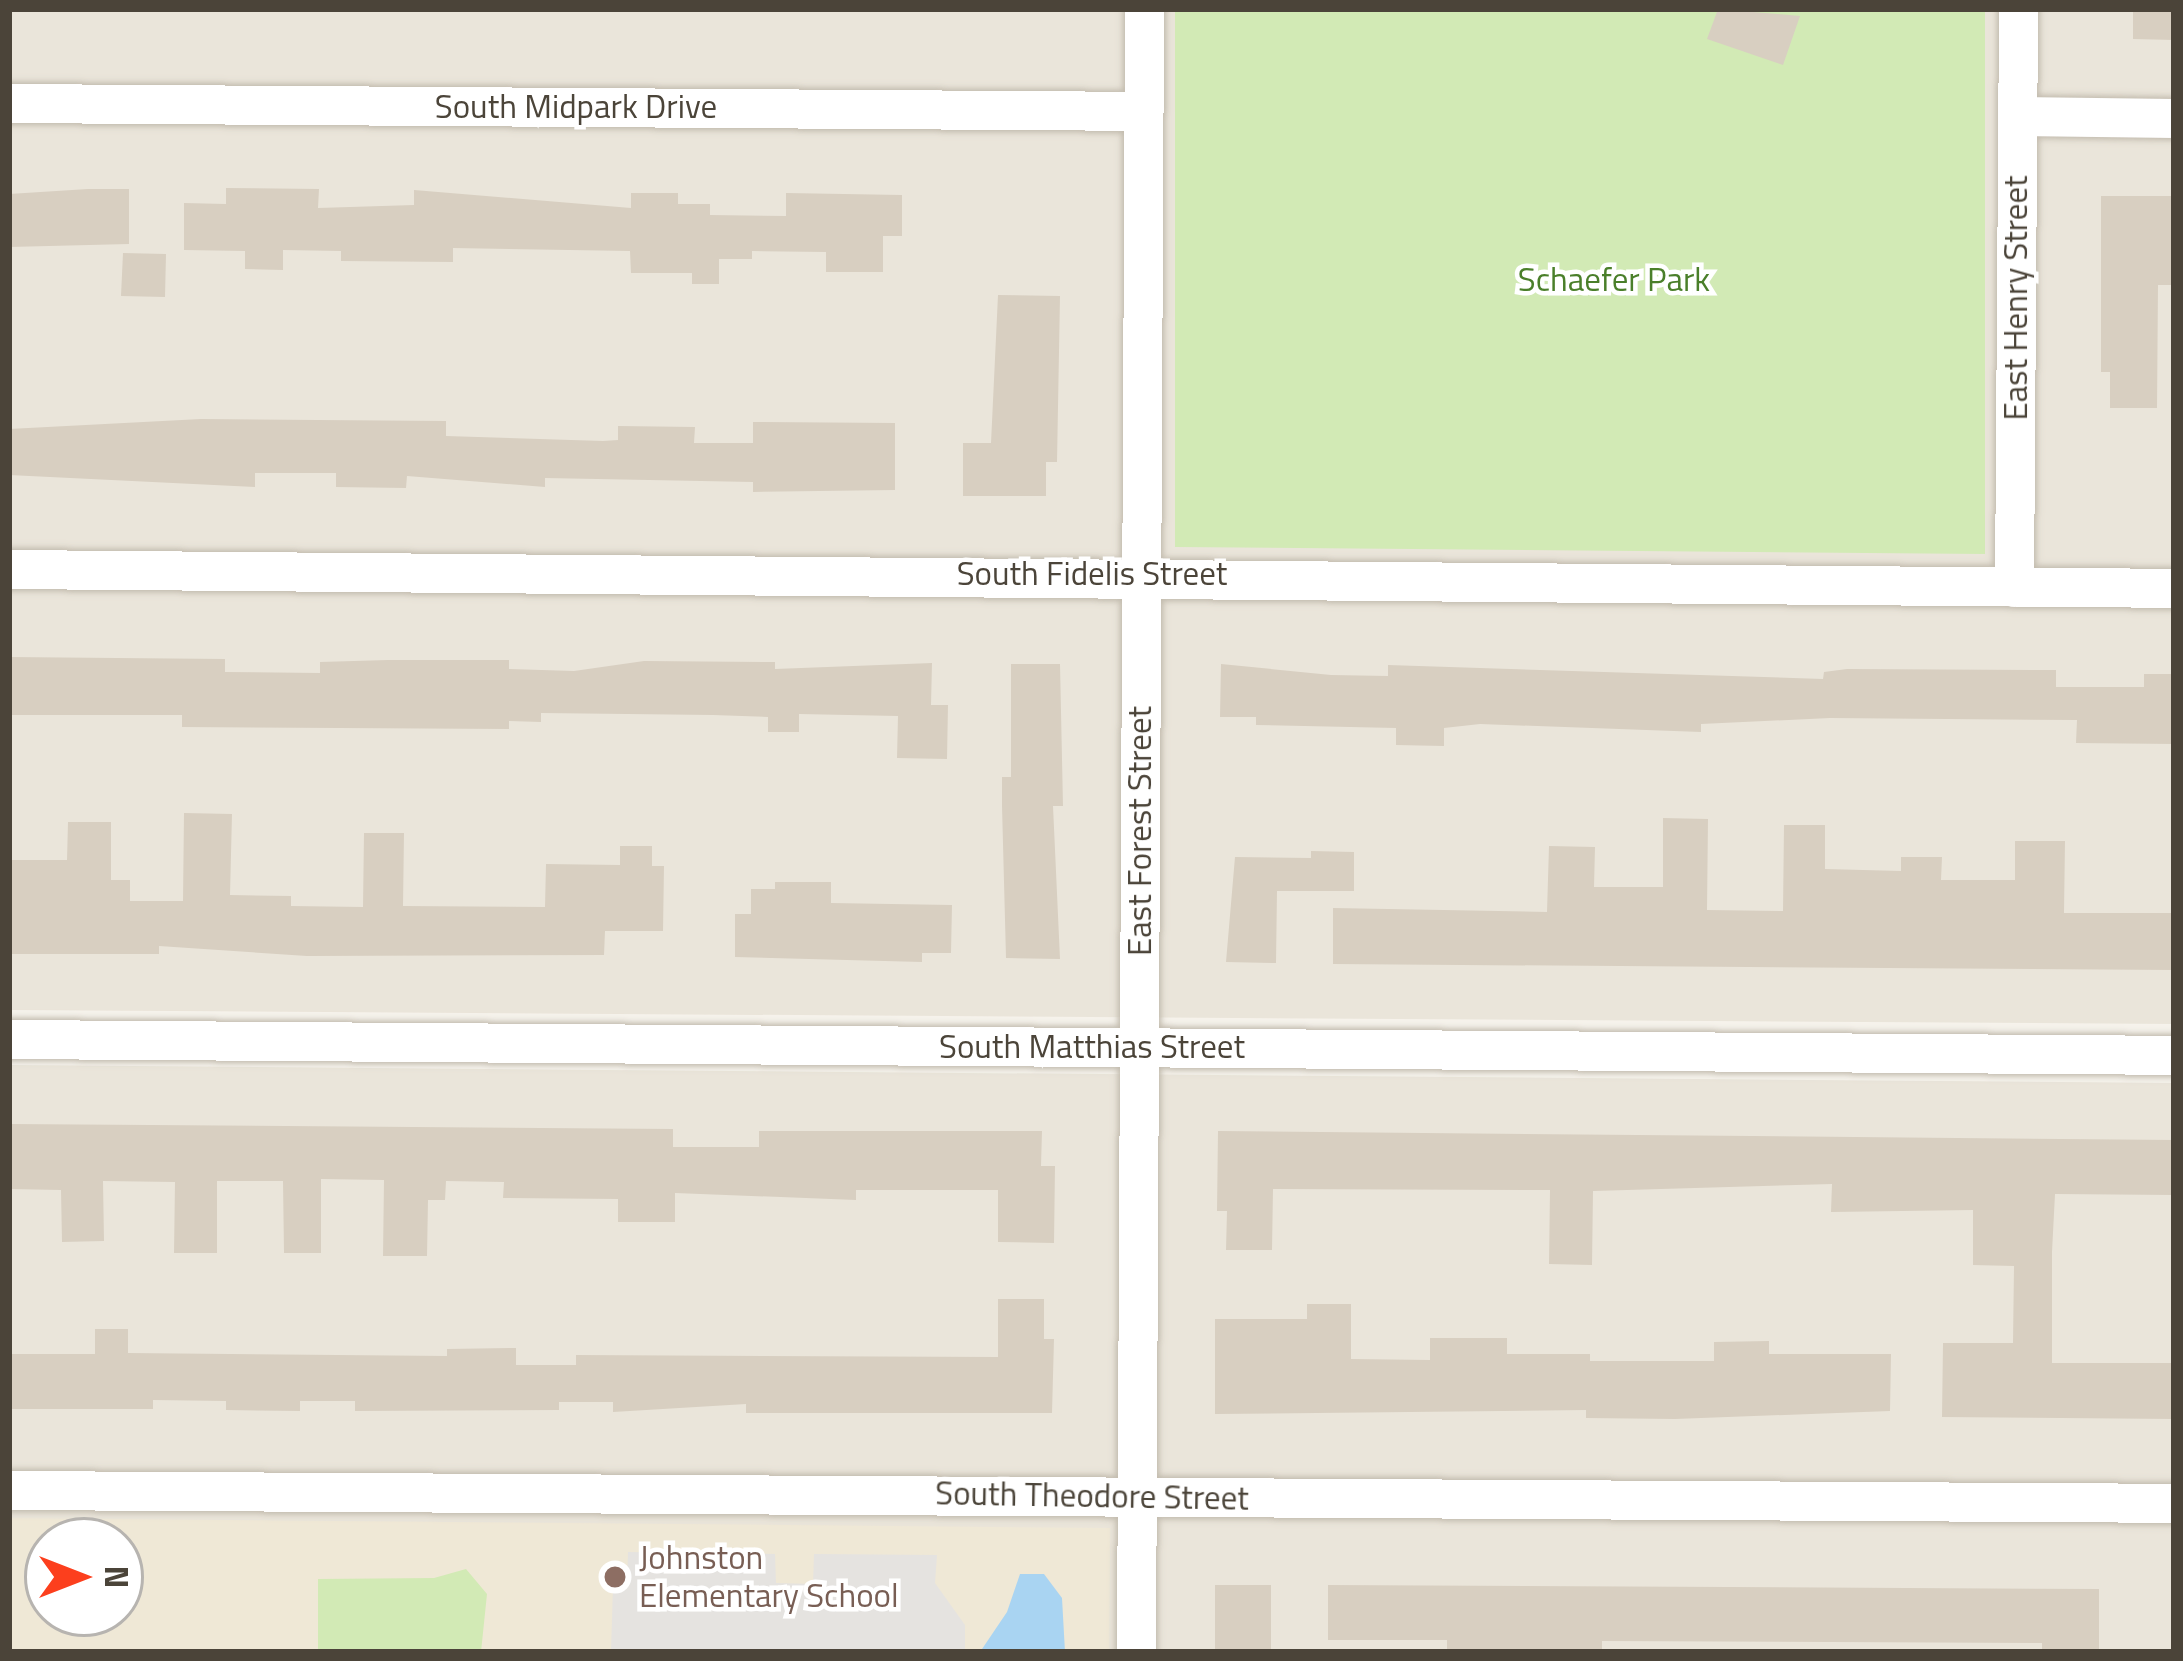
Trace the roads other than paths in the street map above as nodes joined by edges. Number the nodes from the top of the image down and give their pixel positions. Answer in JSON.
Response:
{"nodes":[{"id":1,"x":1144,"y":9,"type":"edge"},
{"id":2,"x":2018,"y":9,"type":"edge"},
{"id":3,"x":9,"y":103,"type":"edge"},
{"id":4,"x":1143,"y":111,"type":"junction"},
{"id":5,"x":2018,"y":116,"type":"junction"},
{"id":6,"x":2174,"y":118,"type":"edge"},
{"id":7,"x":9,"y":569,"type":"edge"},
{"id":8,"x":1142,"y":574,"type":"junction"},
{"id":9,"x":2014,"y":587,"type":"junction"},
{"id":10,"x":2174,"y":588,"type":"edge"},
{"id":11,"x":9,"y":1039,"type":"edge"},
{"id":12,"x":1138,"y":1047,"type":"junction"},
{"id":13,"x":2174,"y":1055,"type":"edge"},
{"id":14,"x":9,"y":1490,"type":"edge"},
{"id":15,"x":1136,"y":1497,"type":"junction"},
{"id":16,"x":2174,"y":1503,"type":"edge"},
{"id":17,"x":1136,"y":1652,"type":"edge"}],
"edges":[{"from":1,"to":4,"type":"street","name":"East Forest Street"},
{"from":2,"to":5,"type":"street","name":"East Henry Street"},
{"from":3,"to":4,"type":"street","name":"South Midpark Drive"},
{"from":4,"to":8,"type":"street","name":"East Forest Street"},
{"from":5,"to":6,"type":"street"},
{"from":5,"to":9,"type":"street","name":"East Henry Street"},
{"from":7,"to":8,"type":"street","name":"South Fidelis Street"},
{"from":8,"to":9,"type":"street","name":"South Fidelis Street"},
{"from":8,"to":12,"type":"street","name":"East Forest Street"},
{"from":9,"to":10,"type":"street","name":"South Fidelis Street"},
{"from":11,"to":12,"type":"street","name":"South Matthias Street"},
{"from":12,"to":13,"type":"street","name":"South Matthias Street"},
{"from":12,"to":15,"type":"street","name":"East Forest Street"},
{"from":14,"to":15,"type":"street","name":"South Theodore Street"},
{"from":15,"to":16,"type":"street","name":"South Theodore Street"},
{"from":15,"to":17,"type":"street","name":"East Forest Street"}]}
